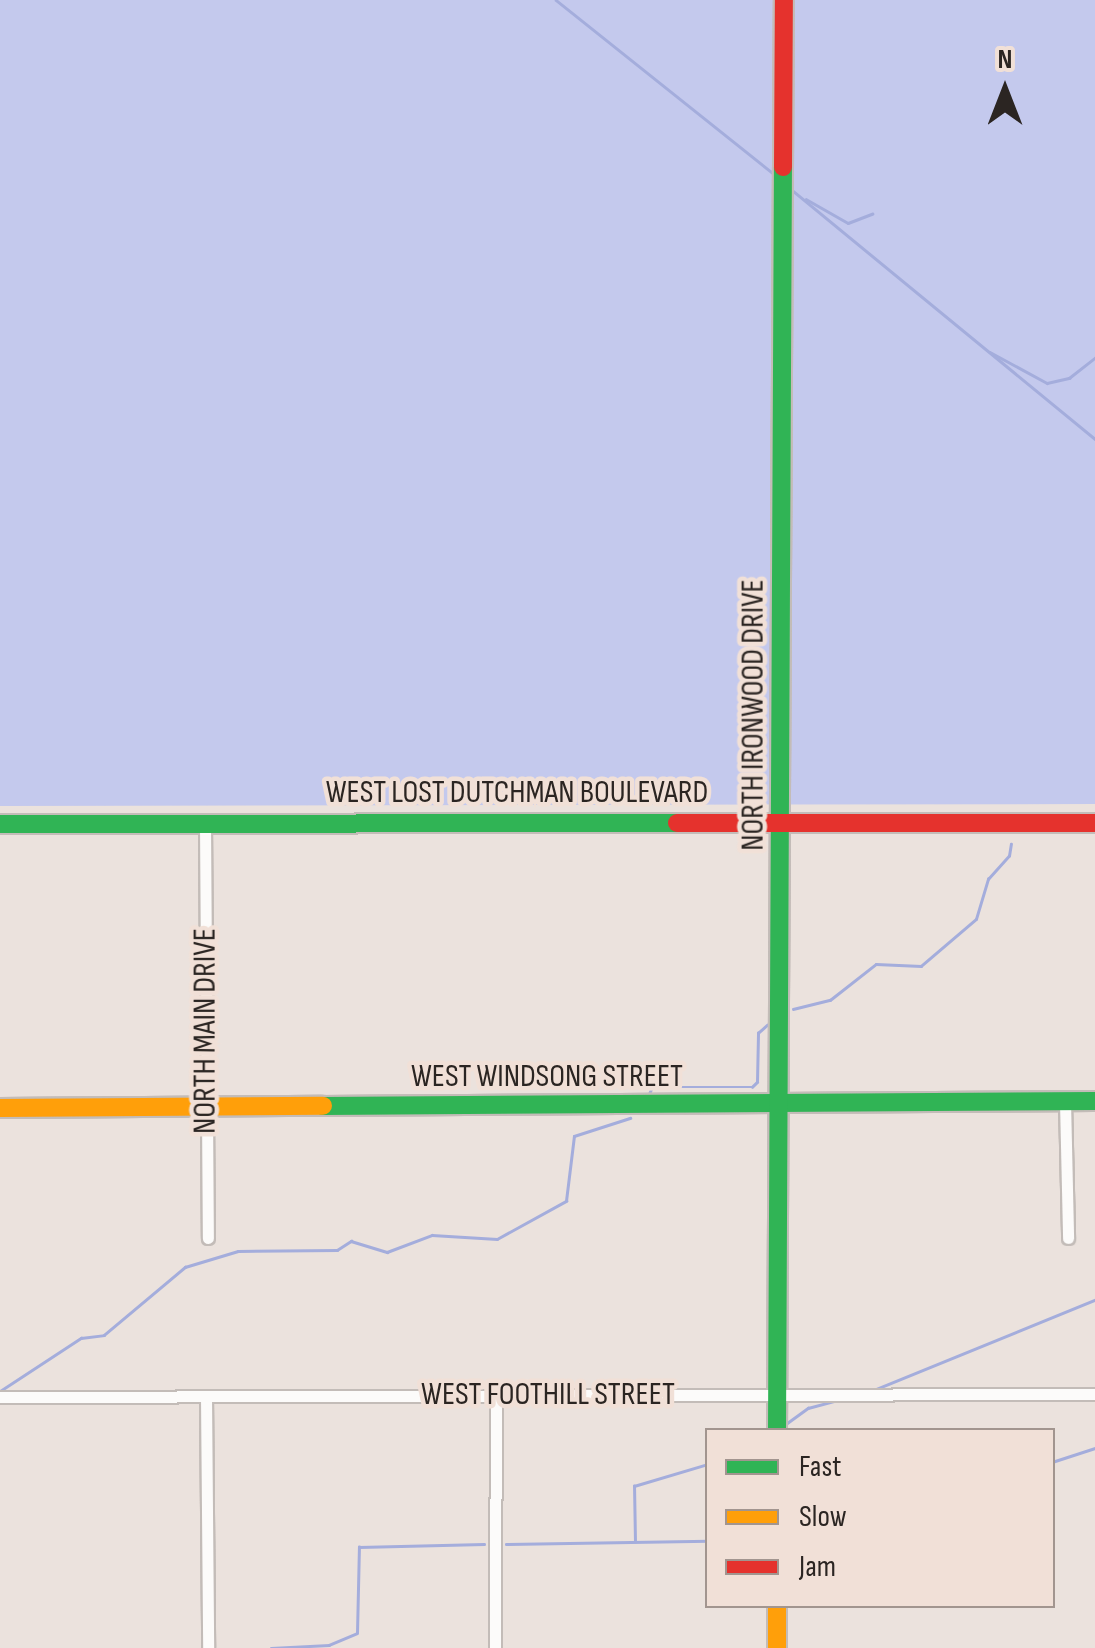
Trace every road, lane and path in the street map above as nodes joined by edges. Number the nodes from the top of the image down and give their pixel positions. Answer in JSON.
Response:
{"nodes":[{"id":1,"x":784,"y":0,"type":"edge"},
{"id":2,"x":784,"y":822,"type":"junction"},
{"id":3,"x":1095,"y":823,"type":"edge"},
{"id":4,"x":0,"y":824,"type":"edge"},
{"id":5,"x":206,"y":824,"type":"junction"},
{"id":6,"x":1065,"y":1101,"type":"junction"},
{"id":7,"x":1095,"y":1101,"type":"edge"},
{"id":8,"x":776,"y":1105,"type":"junction"},
{"id":9,"x":0,"y":1108,"type":"edge"},
{"id":10,"x":206,"y":1109,"type":"junction"},
{"id":11,"x":208,"y":1238,"type":"dead end"},
{"id":12,"x":1068,"y":1238,"type":"dead end"},
{"id":13,"x":1095,"y":1394,"type":"edge"},
{"id":14,"x":496,"y":1395,"type":"junction"},
{"id":15,"x":776,"y":1395,"type":"junction"},
{"id":16,"x":0,"y":1396,"type":"edge"},
{"id":17,"x":206,"y":1396,"type":"junction"},
{"id":18,"x":777,"y":1428,"type":"edge"},
{"id":19,"x":776,"y":1608,"type":"edge"},
{"id":20,"x":208,"y":1648,"type":"edge"},
{"id":21,"x":495,"y":1648,"type":"edge"},
{"id":22,"x":777,"y":1648,"type":"edge"}],
"edges":[{"from":1,"to":2,"type":"street","name":"NORTH IRONWOOD DRIVE"},
{"from":2,"to":3,"type":"street","name":"WEST LOST DUTCHMAN BOULEVARD"},
{"from":2,"to":5,"type":"street","name":"WEST LOST DUTCHMAN BOULEVARD"},
{"from":2,"to":8,"type":"street","name":"NORTH IRONWOOD DRIVE"},
{"from":4,"to":5,"type":"street","name":"WEST LOST DUTCHMAN BOULEVARD"},
{"from":5,"to":10,"type":"street","name":"NORTH MAIN DRIVE"},
{"from":6,"to":7,"type":"street","name":"WEST WINDSONG STREET"},
{"from":6,"to":8,"type":"street","name":"WEST WINDSONG STREET"},
{"from":6,"to":12,"type":"street"},
{"from":8,"to":10,"type":"street","name":"WEST WINDSONG STREET"},
{"from":8,"to":15,"type":"street","name":"NORTH IRONWOOD DRIVE"},
{"from":9,"to":10,"type":"street","name":"WEST WINDSONG STREET"},
{"from":10,"to":11,"type":"street","name":"NORTH MAIN DRIVE"},
{"from":13,"to":15,"type":"street","name":"WEST FOOTHILL STREET"},
{"from":14,"to":15,"type":"street","name":"WEST FOOTHILL STREET"},
{"from":14,"to":17,"type":"street","name":"WEST FOOTHILL STREET"},
{"from":14,"to":21,"type":"street"},
{"from":15,"to":18,"type":"street","name":"NORTH IRONWOOD DRIVE"},
{"from":16,"to":17,"type":"street","name":"WEST FOOTHILL STREET"},
{"from":17,"to":20,"type":"street"},
{"from":19,"to":22,"type":"street"}]}
